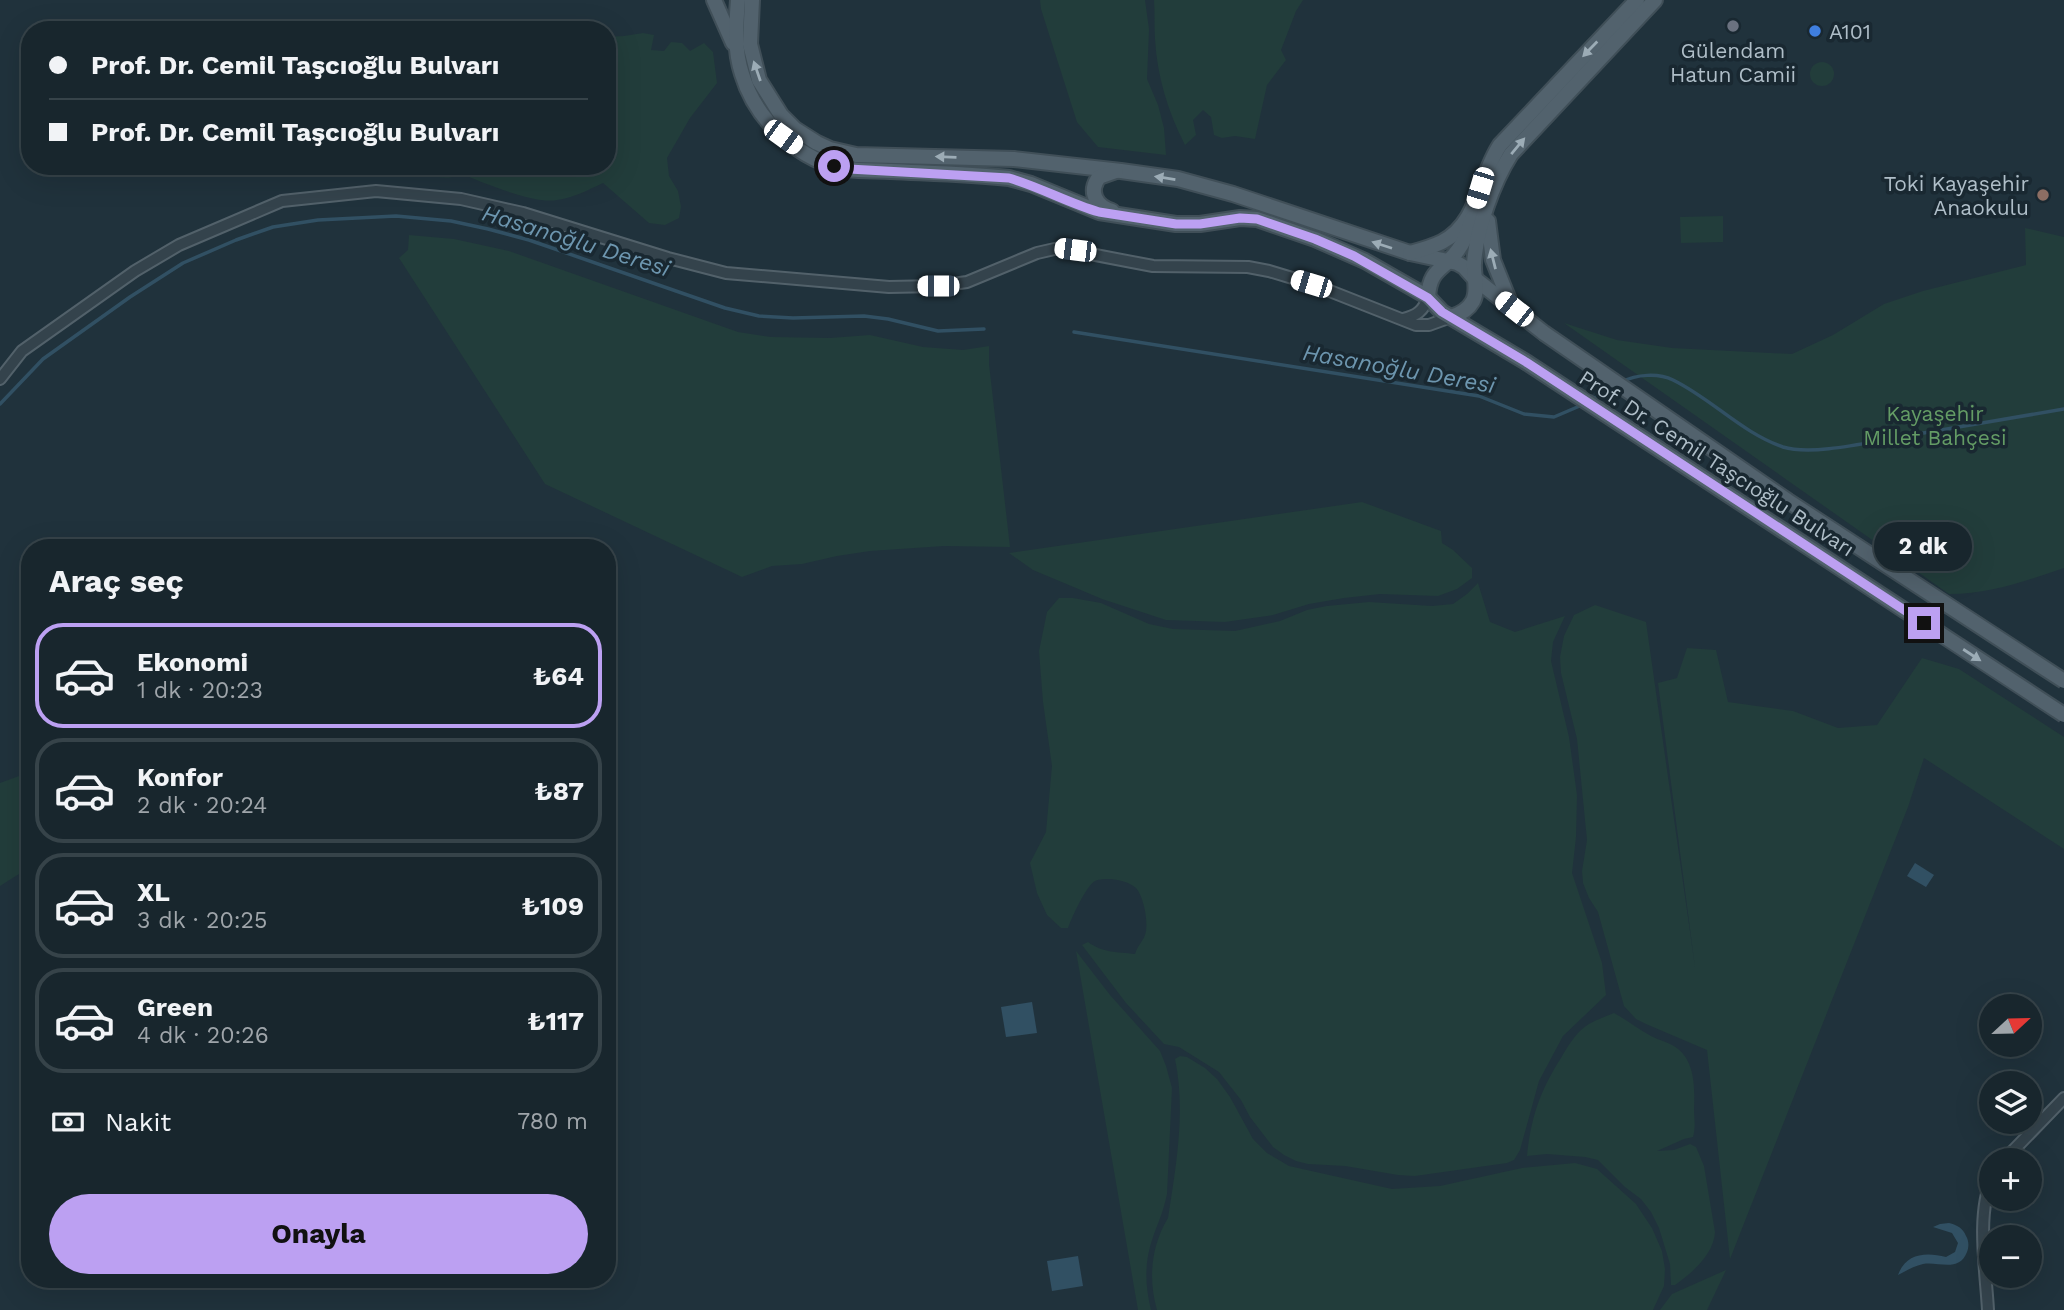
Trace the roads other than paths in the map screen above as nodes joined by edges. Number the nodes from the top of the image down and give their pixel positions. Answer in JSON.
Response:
{"nodes":[{"id":1,"x":714,"y":0,"type":"edge"},
{"id":2,"x":738,"y":0,"type":"edge"},
{"id":3,"x":752,"y":0,"type":"edge"},
{"id":4,"x":1637,"y":0,"type":"edge"},
{"id":5,"x":1655,"y":0,"type":"edge"},
{"id":6,"x":737,"y":52,"type":"junction"},
{"id":7,"x":1121,"y":170,"type":"junction"},
{"id":8,"x":1482,"y":204,"type":"junction"},
{"id":9,"x":1145,"y":220,"type":"junction"},
{"id":10,"x":1410,"y":253,"type":"junction"},
{"id":11,"x":1448,"y":262,"type":"junction"},
{"id":12,"x":1474,"y":278,"type":"junction"},
{"id":13,"x":1428,"y":298,"type":"junction"},
{"id":14,"x":1514,"y":309,"type":"junction"},
{"id":15,"x":1451,"y":317,"type":"junction"},
{"id":16,"x":1403,"y":319,"type":"junction"},
{"id":17,"x":0,"y":379,"type":"edge"},
{"id":18,"x":2064,"y":681,"type":"edge"},
{"id":19,"x":2064,"y":715,"type":"edge"},
{"id":20,"x":2064,"y":1098,"type":"edge"},
{"id":21,"x":2016,"y":1148,"type":"edge"},
{"id":22,"x":1983,"y":1211,"type":"edge"},
{"id":23,"x":1988,"y":1310,"type":"edge"}],
"edges":[{"from":1,"to":6,"type":"main road"},
{"from":2,"to":6,"type":"main road"},
{"from":7,"to":3,"type":"main road","one_way":true},
{"from":4,"to":8,"type":"main road","one_way":true},
{"from":8,"to":5,"type":"main road","one_way":true},
{"from":6,"to":9,"type":"main road"},
{"from":7,"to":9,"type":"main road"},
{"from":10,"to":7,"type":"main road","one_way":true},
{"from":8,"to":10,"type":"main road"},
{"from":8,"to":11,"type":"main road"},
{"from":8,"to":12,"type":"main road"},
{"from":14,"to":8,"type":"main road","one_way":true},
{"from":9,"to":13,"type":"main road"},
{"from":10,"to":11,"type":"main road"},
{"from":11,"to":12,"type":"main road"},
{"from":11,"to":13,"type":"main road"},
{"from":12,"to":14,"type":"main road","name":"Prof. Dr. Cemil Taşcıoğlu Bulvarı"},
{"from":12,"to":15,"type":"main road"},
{"from":13,"to":15,"type":"main road"},
{"from":13,"to":16,"type":"street"},
{"from":14,"to":18,"type":"main road","name":"Prof. Dr. Cemil Taşcıoğlu Bulvarı","bridge":true},
{"from":15,"to":16,"type":"street"},
{"from":15,"to":19,"type":"main road","name":"Prof. Dr. Cemil Taşcıoğlu Bulvarı","one_way":true,"bridge":true},
{"from":16,"to":17,"type":"street"},
{"from":20,"to":21,"type":"street"},
{"from":22,"to":23,"type":"street"}]}
